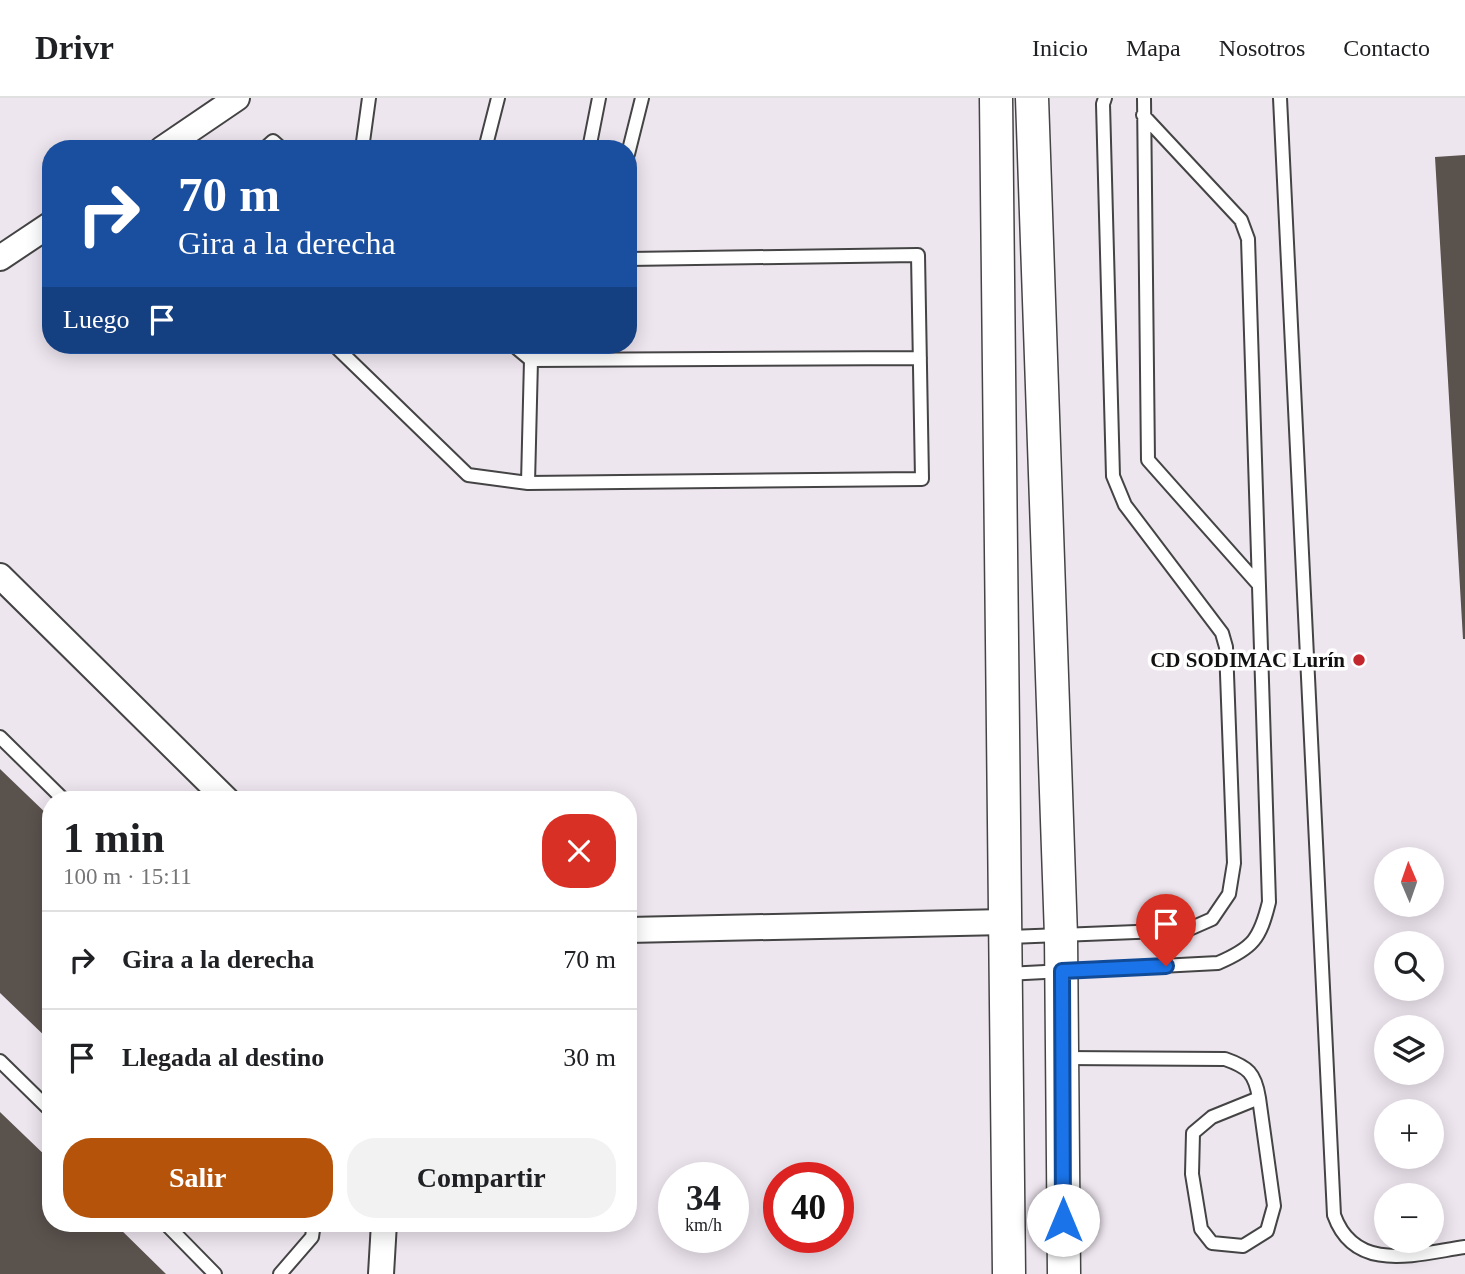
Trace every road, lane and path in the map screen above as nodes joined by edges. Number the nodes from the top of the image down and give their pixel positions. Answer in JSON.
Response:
{"nodes":[{"id":1,"x":237,"y":98,"type":"edge"},
{"id":2,"x":369,"y":98,"type":"edge"},
{"id":3,"x":498,"y":98,"type":"edge"},
{"id":4,"x":598,"y":98,"type":"edge"},
{"id":5,"x":642,"y":98,"type":"edge"},
{"id":6,"x":996,"y":98,"type":"edge"},
{"id":7,"x":1032,"y":98,"type":"edge"},
{"id":8,"x":1105,"y":98,"type":"edge"},
{"id":9,"x":1144,"y":98,"type":"edge"},
{"id":10,"x":1280,"y":98,"type":"edge"},
{"id":11,"x":1143,"y":115,"type":"junction"},
{"id":12,"x":175,"y":140,"type":"edge"},
{"id":13,"x":363,"y":140,"type":"edge"},
{"id":14,"x":487,"y":140,"type":"edge"},
{"id":15,"x":591,"y":140,"type":"edge"},
{"id":16,"x":632,"y":140,"type":"edge"},
{"id":17,"x":42,"y":230,"type":"edge"},
{"id":18,"x":0,"y":258,"type":"edge"},
{"id":19,"x":637,"y":260,"type":"edge"},
{"id":20,"x":343,"y":354,"type":"edge"},
{"id":21,"x":524,"y":354,"type":"edge"},
{"id":22,"x":533,"y":354,"type":"edge"},
{"id":23,"x":920,"y":358,"type":"junction"},
{"id":24,"x":531,"y":360,"type":"junction"},
{"id":25,"x":528,"y":483,"type":"junction"},
{"id":26,"x":0,"y":576,"type":"edge"},
{"id":27,"x":1259,"y":585,"type":"junction"},
{"id":28,"x":0,"y":737,"type":"edge"},
{"id":29,"x":55,"y":791,"type":"edge"},
{"id":30,"x":218,"y":791,"type":"edge"},
{"id":31,"x":637,"y":930,"type":"edge"},
{"id":32,"x":1005,"y":930,"type":"junction"},
{"id":33,"x":1061,"y":936,"type":"junction"},
{"id":34,"x":1062,"y":971,"type":"junction"},
{"id":35,"x":1006,"y":974,"type":"junction"},
{"id":36,"x":1062,"y":1058,"type":"junction"},
{"id":37,"x":0,"y":1061,"type":"edge"},
{"id":38,"x":1259,"y":1098,"type":"junction"},
{"id":39,"x":42,"y":1102,"type":"edge"},
{"id":40,"x":174,"y":1232,"type":"edge"},
{"id":41,"x":313,"y":1232,"type":"edge"},
{"id":42,"x":383,"y":1232,"type":"edge"},
{"id":43,"x":1465,"y":1248,"type":"edge"},
{"id":44,"x":215,"y":1274,"type":"edge"},
{"id":45,"x":280,"y":1274,"type":"edge"},
{"id":46,"x":381,"y":1274,"type":"edge"},
{"id":47,"x":1009,"y":1274,"type":"edge"},
{"id":48,"x":1064,"y":1274,"type":"edge"}],
"edges":[{"from":1,"to":12,"type":"street"},
{"from":2,"to":13,"type":"lane"},
{"from":3,"to":14,"type":"lane"},
{"from":4,"to":15,"type":"lane"},
{"from":5,"to":16,"type":"lane"},
{"from":6,"to":32,"type":"street"},
{"from":7,"to":33,"type":"street"},
{"from":8,"to":33,"type":"lane"},
{"from":9,"to":11,"type":"lane"},
{"from":10,"to":43,"type":"lane"},
{"from":11,"to":27,"type":"lane"},
{"from":11,"to":27,"type":"lane"},
{"from":17,"to":18,"type":"street"},
{"from":19,"to":23,"type":"lane"},
{"from":20,"to":25,"type":"lane"},
{"from":21,"to":24,"type":"lane"},
{"from":22,"to":24,"type":"lane"},
{"from":23,"to":24,"type":"lane"},
{"from":23,"to":25,"type":"lane"},
{"from":24,"to":25,"type":"lane"},
{"from":26,"to":30,"type":"street"},
{"from":27,"to":34,"type":"lane"},
{"from":28,"to":29,"type":"lane"},
{"from":31,"to":32,"type":"street"},
{"from":32,"to":33,"type":"lane"},
{"from":32,"to":35,"type":"street"},
{"from":33,"to":34,"type":"street"},
{"from":34,"to":35,"type":"lane"},
{"from":34,"to":36,"type":"street"},
{"from":35,"to":47,"type":"street"},
{"from":36,"to":38,"type":"lane"},
{"from":36,"to":48,"type":"street"},
{"from":37,"to":39,"type":"lane"},
{"from":38,"to":38,"type":"lane"},
{"from":40,"to":44,"type":"lane"},
{"from":41,"to":45,"type":"lane"},
{"from":42,"to":46,"type":"street"}]}
